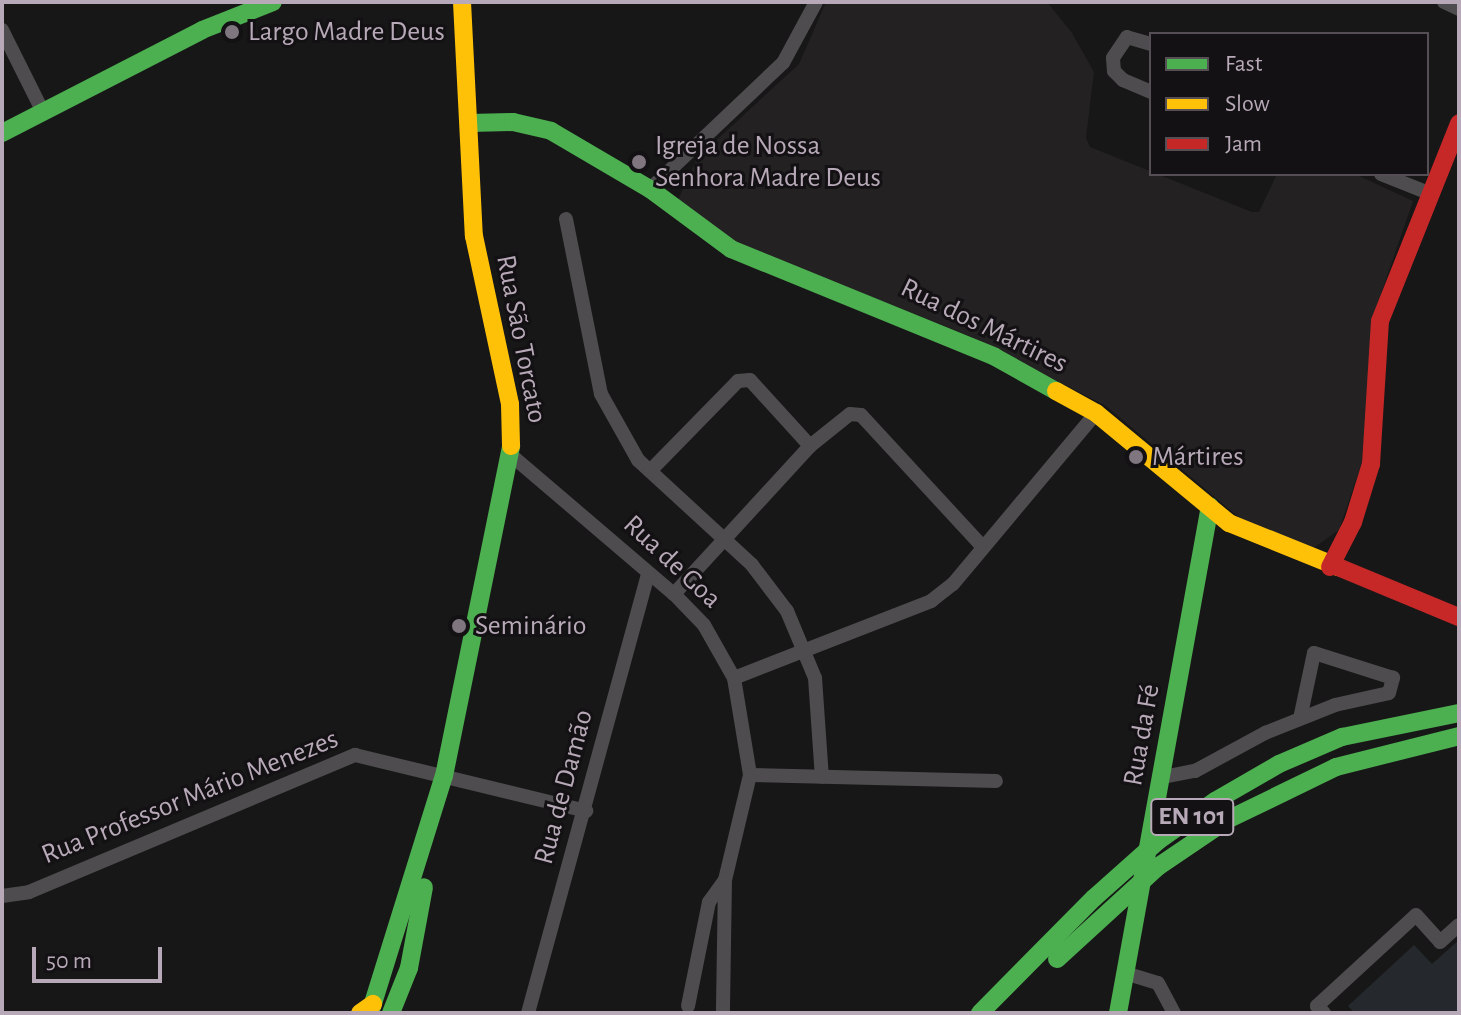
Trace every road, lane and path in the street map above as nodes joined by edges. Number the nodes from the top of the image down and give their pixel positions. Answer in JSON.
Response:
{"nodes":[{"id":1,"x":273,"y":2,"type":"edge"},
{"id":2,"x":462,"y":2,"type":"edge"},
{"id":3,"x":816,"y":2,"type":"edge"},
{"id":4,"x":1444,"y":2,"type":"edge"},
{"id":5,"x":1459,"y":9,"type":"edge"},
{"id":6,"x":2,"y":30,"type":"edge"},
{"id":7,"x":1149,"y":43,"type":"edge"},
{"id":8,"x":1149,"y":91,"type":"edge"},
{"id":9,"x":43,"y":112,"type":"junction"},
{"id":10,"x":470,"y":123,"type":"junction"},
{"id":11,"x":1459,"y":123,"type":"edge"},
{"id":12,"x":2,"y":133,"type":"edge"},
{"id":13,"x":1396,"y":176,"type":"edge"},
{"id":14,"x":1432,"y":181,"type":"edge"},
{"id":15,"x":650,"y":189,"type":"junction"},
{"id":16,"x":566,"y":219,"type":"dead end"},
{"id":17,"x":1096,"y":413,"type":"junction"},
{"id":18,"x":810,"y":446,"type":"junction"},
{"id":19,"x":511,"y":455,"type":"junction"},
{"id":20,"x":650,"y":471,"type":"junction"},
{"id":21,"x":1210,"y":506,"type":"junction"},
{"id":22,"x":726,"y":539,"type":"junction"},
{"id":23,"x":983,"y":547,"type":"junction"},
{"id":24,"x":1330,"y":567,"type":"junction"},
{"id":25,"x":648,"y":573,"type":"junction"},
{"id":26,"x":674,"y":594,"type":"junction"},
{"id":27,"x":1459,"y":617,"type":"edge"},
{"id":28,"x":806,"y":650,"type":"junction"},
{"id":29,"x":734,"y":678,"type":"junction"},
{"id":30,"x":1459,"y":713,"type":"edge"},
{"id":31,"x":1300,"y":719,"type":"junction"},
{"id":32,"x":1459,"y":736,"type":"edge"},
{"id":33,"x":750,"y":775,"type":"junction"},
{"id":34,"x":444,"y":776,"type":"junction"},
{"id":35,"x":822,"y":777,"type":"junction"},
{"id":36,"x":1163,"y":777,"type":"junction"},
{"id":37,"x":996,"y":781,"type":"dead end"},
{"id":38,"x":586,"y":811,"type":"junction"},
{"id":39,"x":431,"y":822,"type":"junction"},
{"id":40,"x":725,"y":880,"type":"junction"},
{"id":41,"x":2,"y":896,"type":"edge"},
{"id":42,"x":1459,"y":925,"type":"edge"},
{"id":43,"x":1125,"y":973,"type":"junction"},
{"id":44,"x":688,"y":1006,"type":"dead end"},
{"id":45,"x":368,"y":1010,"type":"edge"},
{"id":46,"x":391,"y":1013,"type":"edge"},
{"id":47,"x":528,"y":1013,"type":"edge"},
{"id":48,"x":723,"y":1013,"type":"edge"},
{"id":49,"x":980,"y":1013,"type":"edge"},
{"id":50,"x":1004,"y":1013,"type":"edge"},
{"id":51,"x":1118,"y":1013,"type":"edge"},
{"id":52,"x":1174,"y":1013,"type":"edge"},
{"id":53,"x":1324,"y":1013,"type":"edge"}],
"edges":[{"from":1,"to":9,"type":"main road"},
{"from":2,"to":10,"type":"main road","name":"Rua São Torcato"},
{"from":3,"to":15,"type":"street"},
{"from":4,"to":5,"type":"street"},
{"from":6,"to":9,"type":"street"},
{"from":7,"to":8,"type":"street"},
{"from":9,"to":12,"type":"main road"},
{"from":10,"to":15,"type":"main road","name":"Rua dos Mártires"},
{"from":10,"to":19,"type":"main road","name":"Rua São Torcato"},
{"from":11,"to":14,"type":"main road"},
{"from":13,"to":14,"type":"street"},
{"from":14,"to":24,"type":"main road"},
{"from":15,"to":17,"type":"main road","name":"Rua dos Mártires"},
{"from":16,"to":20,"type":"street"},
{"from":17,"to":21,"type":"main road","name":"Rua dos Mártires"},
{"from":17,"to":23,"type":"street"},
{"from":18,"to":20,"type":"street"},
{"from":18,"to":22,"type":"street"},
{"from":18,"to":23,"type":"street"},
{"from":19,"to":25,"type":"street","name":"Rua de Goa"},
{"from":19,"to":34,"type":"main road","name":"Rua São Torcato"},
{"from":20,"to":22,"type":"street"},
{"from":21,"to":24,"type":"main road","name":"Rua dos Mártires"},
{"from":21,"to":36,"type":"main road","name":"Rua da Fé"},
{"from":22,"to":26,"type":"street"},
{"from":22,"to":28,"type":"street"},
{"from":23,"to":28,"type":"street"},
{"from":24,"to":27,"type":"main road","name":"Rua dos Mártires"},
{"from":25,"to":26,"type":"street","name":"Rua de Goa"},
{"from":25,"to":38,"type":"street","name":"Rua de Damão"},
{"from":26,"to":29,"type":"street","name":"Rua de Goa"},
{"from":28,"to":29,"type":"street"},
{"from":28,"to":35,"type":"street"},
{"from":29,"to":33,"type":"street","name":"Rua de Goa"},
{"from":30,"to":49,"type":"main road","number":"EN 101"},
{"from":31,"to":31,"type":"street"},
{"from":31,"to":36,"type":"street"},
{"from":32,"to":50,"type":"main road","number":"EN 101"},
{"from":33,"to":35,"type":"street"},
{"from":33,"to":40,"type":"street","name":"Rua de Goa"},
{"from":34,"to":38,"type":"street","name":"Rua Professor Mário Menezes"},
{"from":34,"to":39,"type":"main road","name":"Rua São Torcato"},
{"from":34,"to":41,"type":"street","name":"Rua Professor Mário Menezes"},
{"from":35,"to":37,"type":"street"},
{"from":36,"to":43,"type":"main road","name":"Rua da Fé"},
{"from":38,"to":47,"type":"street","name":"Rua de Damão"},
{"from":39,"to":45,"type":"main road","name":"Rua São Torcato"},
{"from":39,"to":46,"type":"main road","name":"Rua São Torcato"},
{"from":40,"to":44,"type":"street","name":"Rua de Goa"},
{"from":40,"to":48,"type":"street","name":"Rua de Goa"},
{"from":42,"to":53,"type":"street"},
{"from":43,"to":51,"type":"main road","name":"Rua da Fé"},
{"from":43,"to":52,"type":"street"}]}
